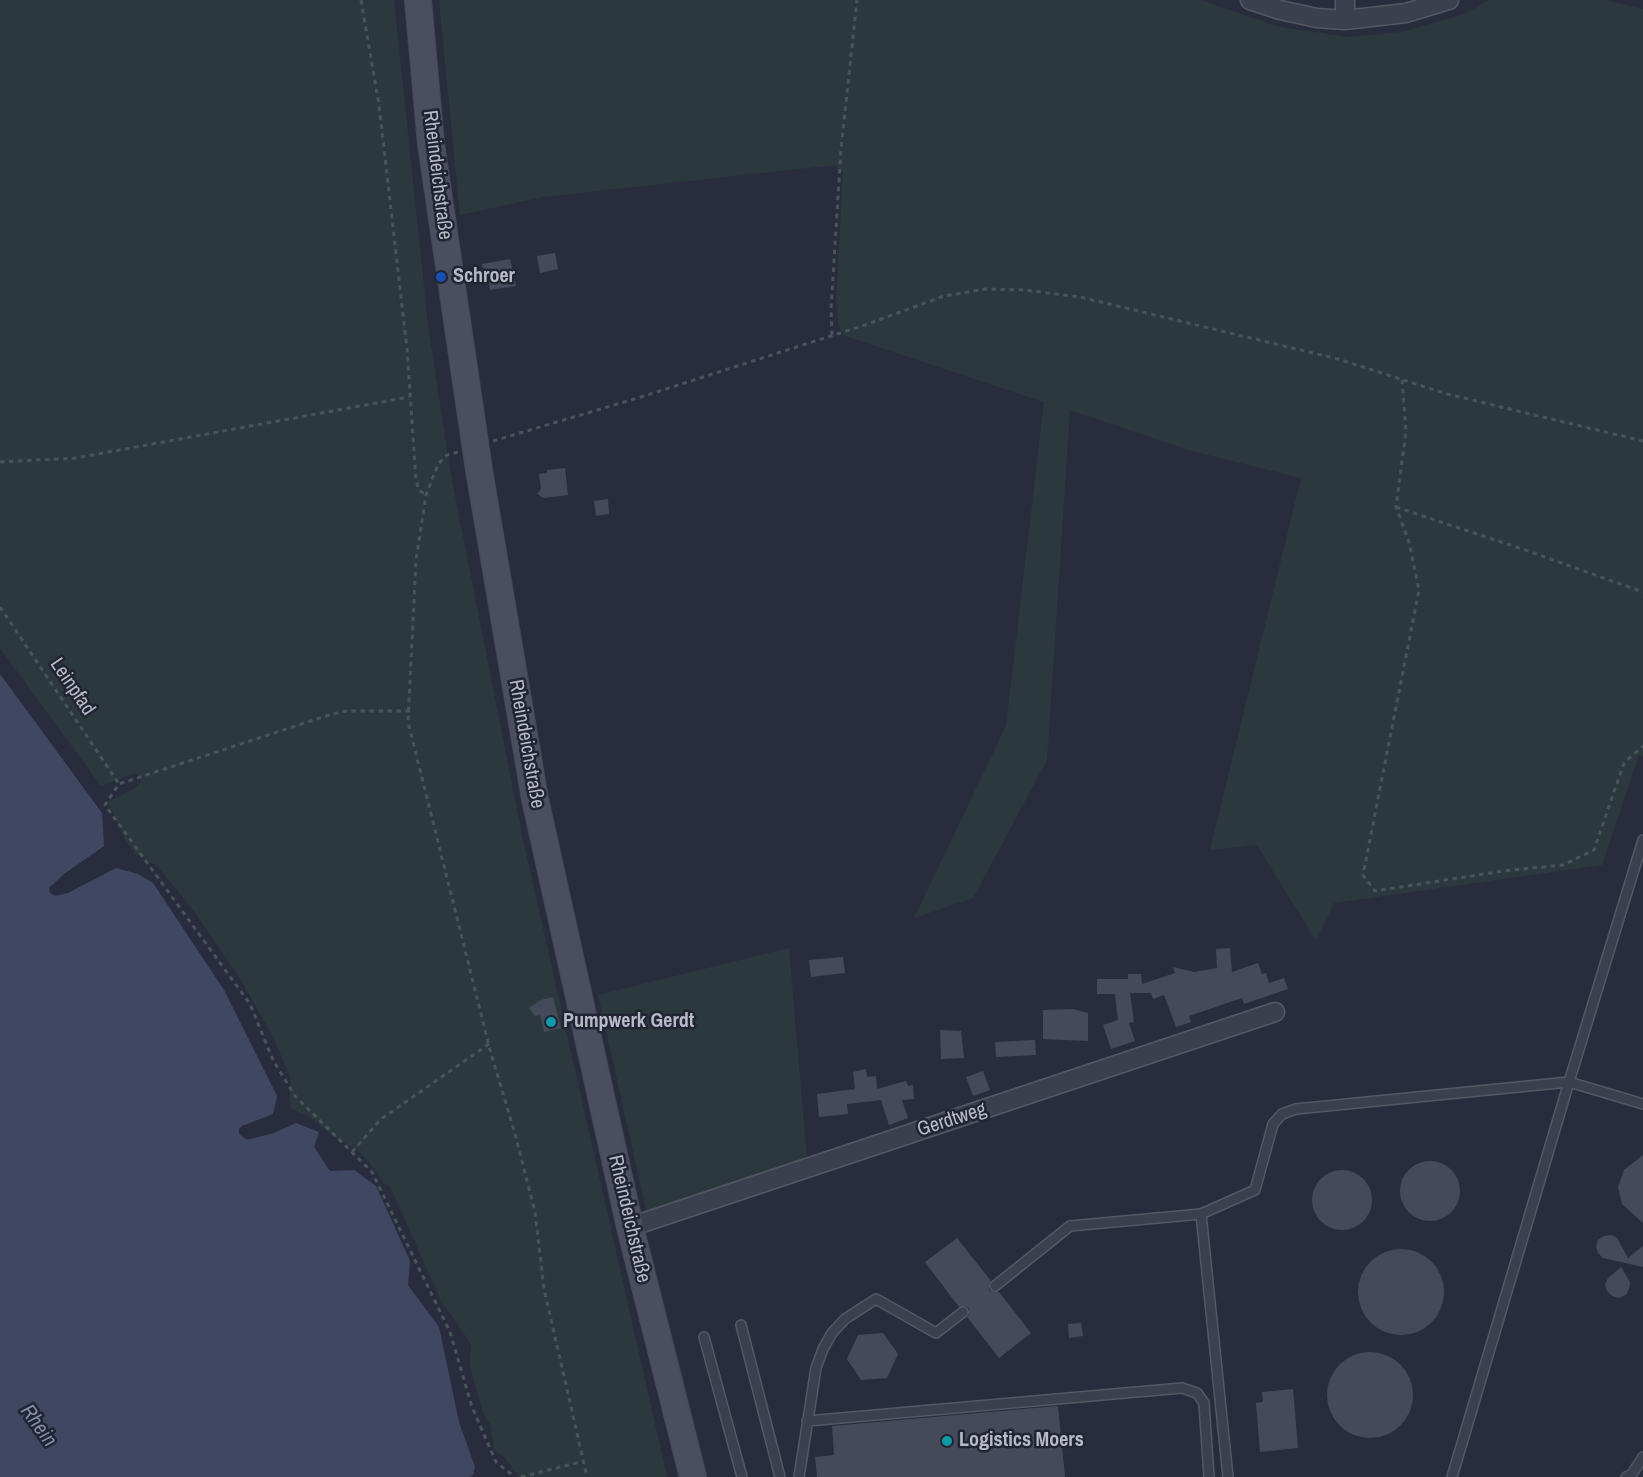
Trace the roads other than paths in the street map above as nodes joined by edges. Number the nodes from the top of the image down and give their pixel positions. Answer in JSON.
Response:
{"nodes":[{"id":1,"x":418,"y":0,"type":"edge"},
{"id":2,"x":1250,"y":0,"type":"edge"},
{"id":3,"x":1345,"y":0,"type":"edge"},
{"id":4,"x":1449,"y":0,"type":"edge"},
{"id":5,"x":1345,"y":20,"type":"junction"},
{"id":6,"x":1643,"y":840,"type":"edge"},
{"id":7,"x":1275,"y":1012,"type":"dead end"},
{"id":8,"x":1569,"y":1082,"type":"junction"},
{"id":9,"x":1643,"y":1104,"type":"edge"},
{"id":10,"x":1201,"y":1214,"type":"junction"},
{"id":11,"x":630,"y":1227,"type":"junction"},
{"id":12,"x":995,"y":1286,"type":"dead end"},
{"id":13,"x":963,"y":1312,"type":"dead end"},
{"id":14,"x":741,"y":1325,"type":"dead end"},
{"id":15,"x":704,"y":1337,"type":"dead end"},
{"id":16,"x":807,"y":1421,"type":"junction"},
{"id":17,"x":1643,"y":1457,"type":"edge"},
{"id":18,"x":693,"y":1477,"type":"edge"},
{"id":19,"x":742,"y":1477,"type":"edge"},
{"id":20,"x":780,"y":1477,"type":"edge"},
{"id":21,"x":799,"y":1477,"type":"edge"},
{"id":22,"x":1209,"y":1477,"type":"edge"},
{"id":23,"x":1227,"y":1477,"type":"edge"},
{"id":24,"x":1452,"y":1477,"type":"edge"},
{"id":25,"x":1626,"y":1477,"type":"edge"}],
"edges":[{"from":1,"to":11,"type":"main road","name":"Rheindeichstraße"},
{"from":2,"to":5,"type":"street"},
{"from":3,"to":5,"type":"street"},
{"from":4,"to":5,"type":"street"},
{"from":6,"to":8,"type":"lane"},
{"from":7,"to":11,"type":"street","name":"Gerdtweg"},
{"from":8,"to":9,"type":"lane"},
{"from":8,"to":10,"type":"lane"},
{"from":8,"to":24,"type":"lane"},
{"from":10,"to":12,"type":"lane"},
{"from":10,"to":23,"type":"lane"},
{"from":11,"to":18,"type":"main road","name":"Rheindeichstraße"},
{"from":13,"to":16,"type":"lane"},
{"from":14,"to":20,"type":"lane"},
{"from":15,"to":19,"type":"lane"},
{"from":16,"to":21,"type":"lane"},
{"from":16,"to":22,"type":"lane"},
{"from":17,"to":25,"type":"lane"}]}
